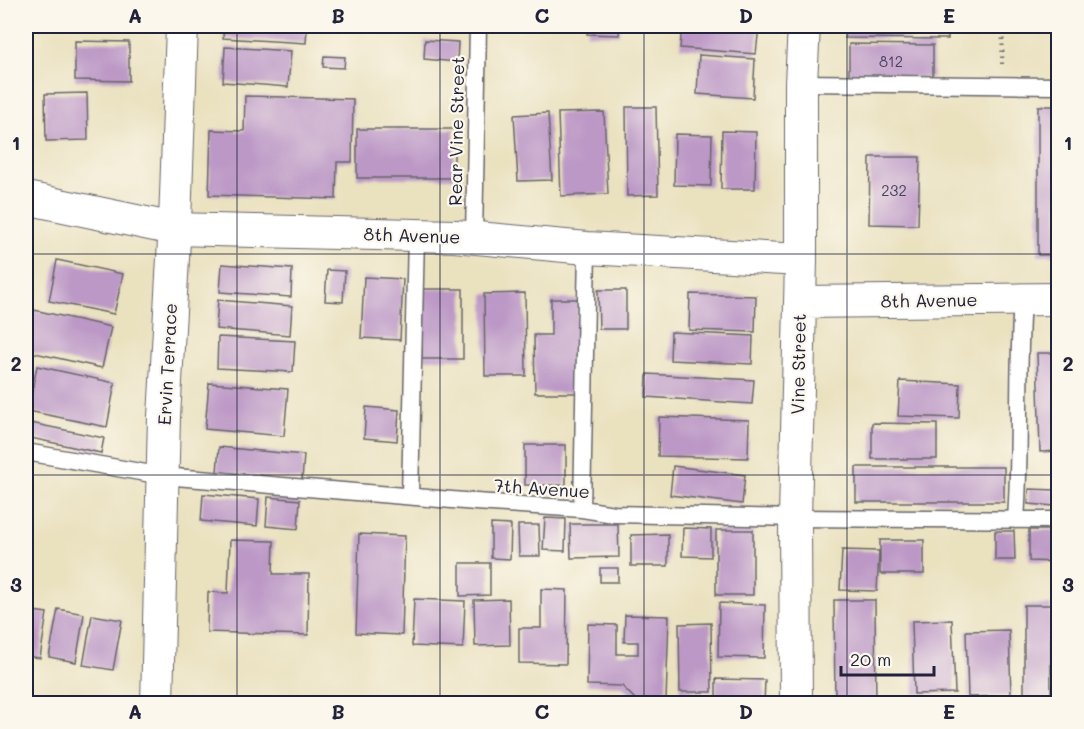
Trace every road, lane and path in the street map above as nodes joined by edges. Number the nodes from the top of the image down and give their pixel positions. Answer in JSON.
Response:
{"nodes":[{"id":1,"x":182,"y":26,"type":"edge"},
{"id":2,"x":478,"y":26,"type":"edge"},
{"id":3,"x":804,"y":26,"type":"edge"},
{"id":4,"x":1003,"y":26,"type":"edge"},
{"id":5,"x":801,"y":83,"type":"junction"},
{"id":6,"x":1002,"y":86,"type":"junction"},
{"id":7,"x":1059,"y":86,"type":"edge"},
{"id":8,"x":26,"y":198,"type":"edge"},
{"id":9,"x":174,"y":229,"type":"junction"},
{"id":10,"x":416,"y":235,"type":"junction"},
{"id":11,"x":474,"y":238,"type":"junction"},
{"id":12,"x":587,"y":248,"type":"junction"},
{"id":13,"x":801,"y":260,"type":"junction"},
{"id":14,"x":1022,"y":299,"type":"junction"},
{"id":15,"x":1059,"y":299,"type":"edge"},
{"id":16,"x":800,"y":302,"type":"junction"},
{"id":17,"x":26,"y":452,"type":"edge"},
{"id":18,"x":163,"y":476,"type":"junction"},
{"id":19,"x":410,"y":496,"type":"junction"},
{"id":20,"x":582,"y":509,"type":"junction"},
{"id":21,"x":795,"y":519,"type":"junction"},
{"id":22,"x":1016,"y":520,"type":"junction"},
{"id":23,"x":1059,"y":520,"type":"edge"},
{"id":24,"x":158,"y":704,"type":"edge"},
{"id":25,"x":796,"y":704,"type":"edge"}],
"edges":[{"from":1,"to":9,"type":"street","name":"Ervin Terrace"},
{"from":2,"to":11,"type":"lane","name":"Rear Vine Street"},
{"from":3,"to":5,"type":"street","name":"Vine Street"},
{"from":4,"to":6,"type":"path"},
{"from":5,"to":6,"type":"lane"},
{"from":5,"to":13,"type":"street","name":"Vine Street"},
{"from":6,"to":7,"type":"lane"},
{"from":8,"to":9,"type":"street","name":"8th Avenue"},
{"from":9,"to":10,"type":"street","name":"8th Avenue"},
{"from":9,"to":18,"type":"street","name":"Ervin Terrace"},
{"from":10,"to":11,"type":"street","name":"8th Avenue"},
{"from":10,"to":19,"type":"lane"},
{"from":11,"to":12,"type":"street","name":"8th Avenue"},
{"from":12,"to":13,"type":"street","name":"8th Avenue"},
{"from":12,"to":20,"type":"lane"},
{"from":13,"to":16,"type":"street","name":"Vine Street"},
{"from":14,"to":15,"type":"street","name":"8th Avenue"},
{"from":14,"to":16,"type":"street","name":"8th Avenue"},
{"from":14,"to":22,"type":"lane"},
{"from":16,"to":21,"type":"street","name":"Vine Street"},
{"from":17,"to":18,"type":"lane","name":"7th Avenue"},
{"from":18,"to":19,"type":"lane","name":"7th Avenue"},
{"from":18,"to":24,"type":"street","name":"Ervin Terrace"},
{"from":19,"to":20,"type":"lane","name":"7th Avenue"},
{"from":20,"to":21,"type":"lane","name":"7th Avenue"},
{"from":21,"to":22,"type":"lane","name":"7th Avenue"},
{"from":21,"to":25,"type":"street","name":"Vine Street"},
{"from":22,"to":23,"type":"lane","name":"7th Avenue"}]}
